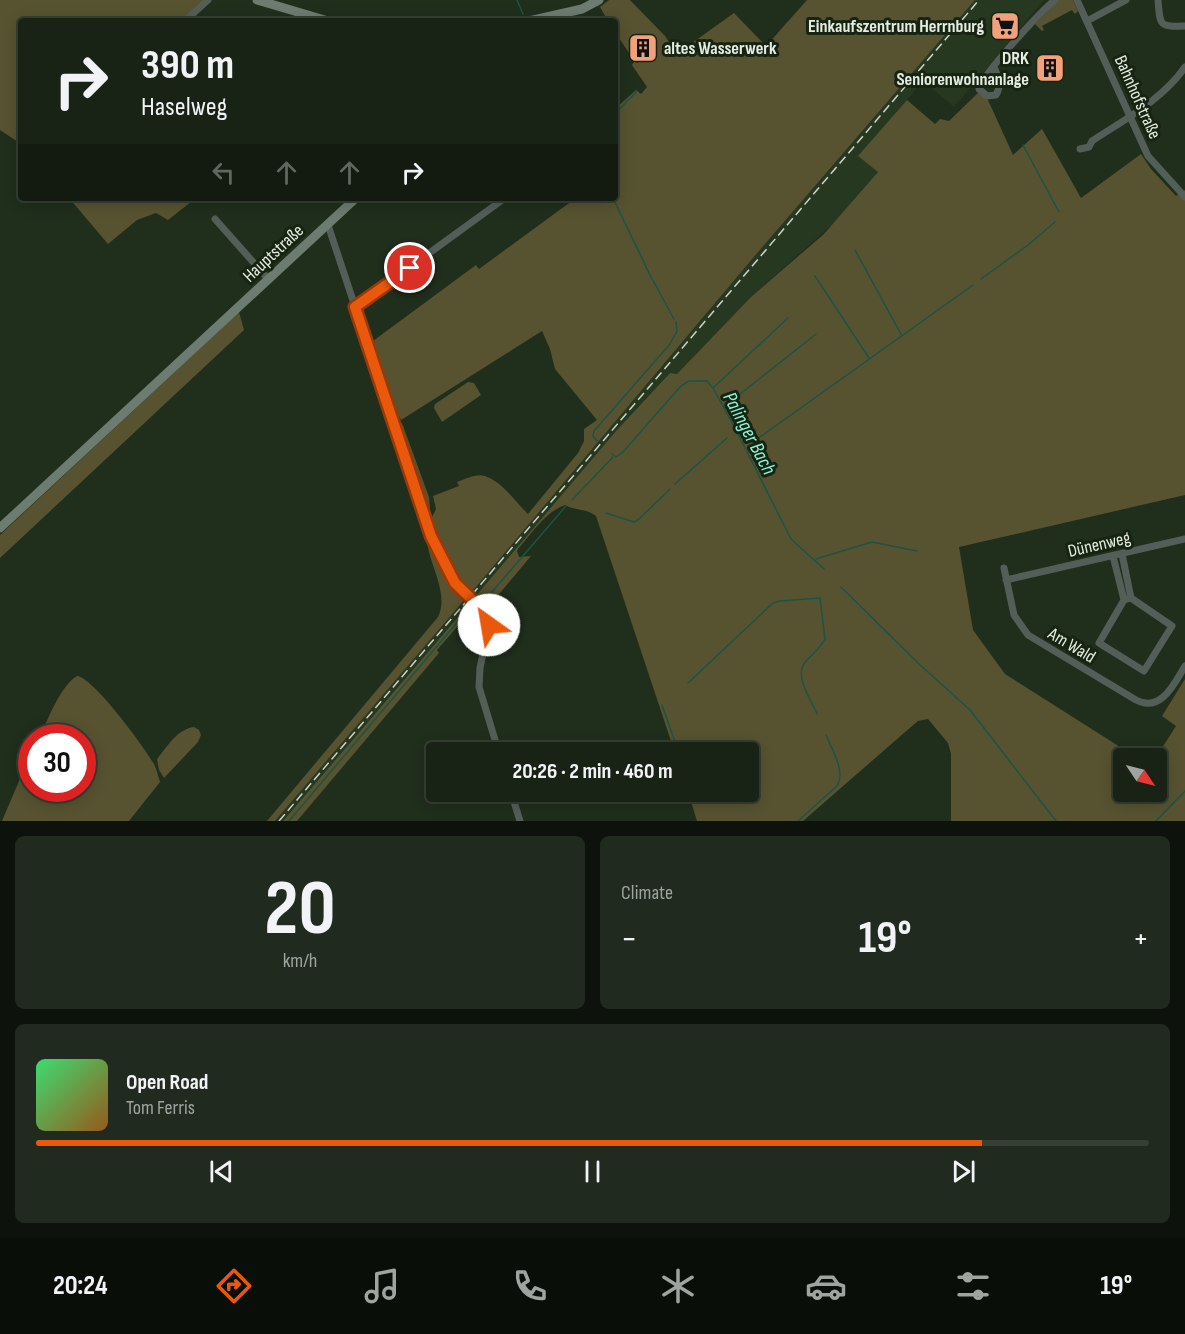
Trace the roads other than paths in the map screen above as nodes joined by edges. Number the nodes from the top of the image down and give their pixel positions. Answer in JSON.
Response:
{"nodes":[{"id":1,"x":208,"y":0,"type":"edge"},
{"id":2,"x":257,"y":0,"type":"edge"},
{"id":3,"x":599,"y":0,"type":"edge"},
{"id":4,"x":1054,"y":0,"type":"edge"},
{"id":5,"x":1077,"y":0,"type":"edge"},
{"id":6,"x":1126,"y":0,"type":"edge"},
{"id":7,"x":1158,"y":0,"type":"edge"},
{"id":8,"x":1113,"y":3,"type":"edge"},
{"id":9,"x":290,"y":4,"type":"edge"},
{"id":10,"x":188,"y":18,"type":"edge"},
{"id":11,"x":321,"y":18,"type":"edge"},
{"id":12,"x":541,"y":18,"type":"edge"},
{"id":13,"x":1087,"y":21,"type":"junction"},
{"id":14,"x":1185,"y":26,"type":"edge"},
{"id":15,"x":994,"y":67,"type":"junction"},
{"id":16,"x":1185,"y":67,"type":"edge"},
{"id":17,"x":1130,"y":116,"type":"junction"},
{"id":18,"x":1080,"y":149,"type":"dead end"},
{"id":19,"x":1185,"y":197,"type":"edge"},
{"id":20,"x":353,"y":201,"type":"edge"},
{"id":21,"x":501,"y":201,"type":"edge"},
{"id":22,"x":215,"y":219,"type":"dead end"},
{"id":23,"x":328,"y":225,"type":"junction"},
{"id":24,"x":269,"y":279,"type":"junction"},
{"id":25,"x":355,"y":307,"type":"junction"},
{"id":26,"x":0,"y":528,"type":"edge"},
{"id":27,"x":1185,"y":539,"type":"edge"},
{"id":28,"x":1122,"y":554,"type":"junction"},
{"id":29,"x":1113,"y":556,"type":"junction"},
{"id":30,"x":1004,"y":568,"type":"dead end"},
{"id":31,"x":1006,"y":580,"type":"junction"},
{"id":32,"x":1128,"y":599,"type":"junction"},
{"id":33,"x":1185,"y":666,"type":"edge"},
{"id":34,"x":496,"y":742,"type":"edge"},
{"id":35,"x":514,"y":802,"type":"edge"},
{"id":36,"x":520,"y":821,"type":"edge"}],
"edges":[{"from":1,"to":10,"type":"street"},
{"from":2,"to":9,"type":"main road"},
{"from":3,"to":12,"type":"main road"},
{"from":4,"to":15,"type":"street"},
{"from":5,"to":13,"type":"street","name":"Bahnhofstraße"},
{"from":6,"to":8,"type":"street"},
{"from":7,"to":14,"type":"street"},
{"from":8,"to":13,"type":"street"},
{"from":9,"to":11,"type":"main road"},
{"from":13,"to":17,"type":"street","name":"Bahnhofstraße"},
{"from":15,"to":15,"type":"street"},
{"from":16,"to":17,"type":"street"},
{"from":17,"to":18,"type":"street"},
{"from":17,"to":19,"type":"street","name":"Bahnhofstraße"},
{"from":20,"to":23,"type":"main road","name":"Hauptstraße"},
{"from":21,"to":25,"type":"street"},
{"from":22,"to":24,"type":"street"},
{"from":23,"to":24,"type":"main road","name":"Hauptstraße"},
{"from":23,"to":25,"type":"street"},
{"from":24,"to":26,"type":"main road","name":"Hauptstraße"},
{"from":25,"to":34,"type":"street"},
{"from":27,"to":28,"type":"street","name":"Dünenweg"},
{"from":28,"to":29,"type":"street","name":"Dünenweg"},
{"from":28,"to":32,"type":"street"},
{"from":29,"to":31,"type":"street","name":"Dünenweg"},
{"from":29,"to":32,"type":"street"},
{"from":30,"to":31,"type":"street","name":"Am Wald"},
{"from":31,"to":33,"type":"street","name":"Am Wald"},
{"from":32,"to":32,"type":"street"},
{"from":35,"to":36,"type":"street"}]}
